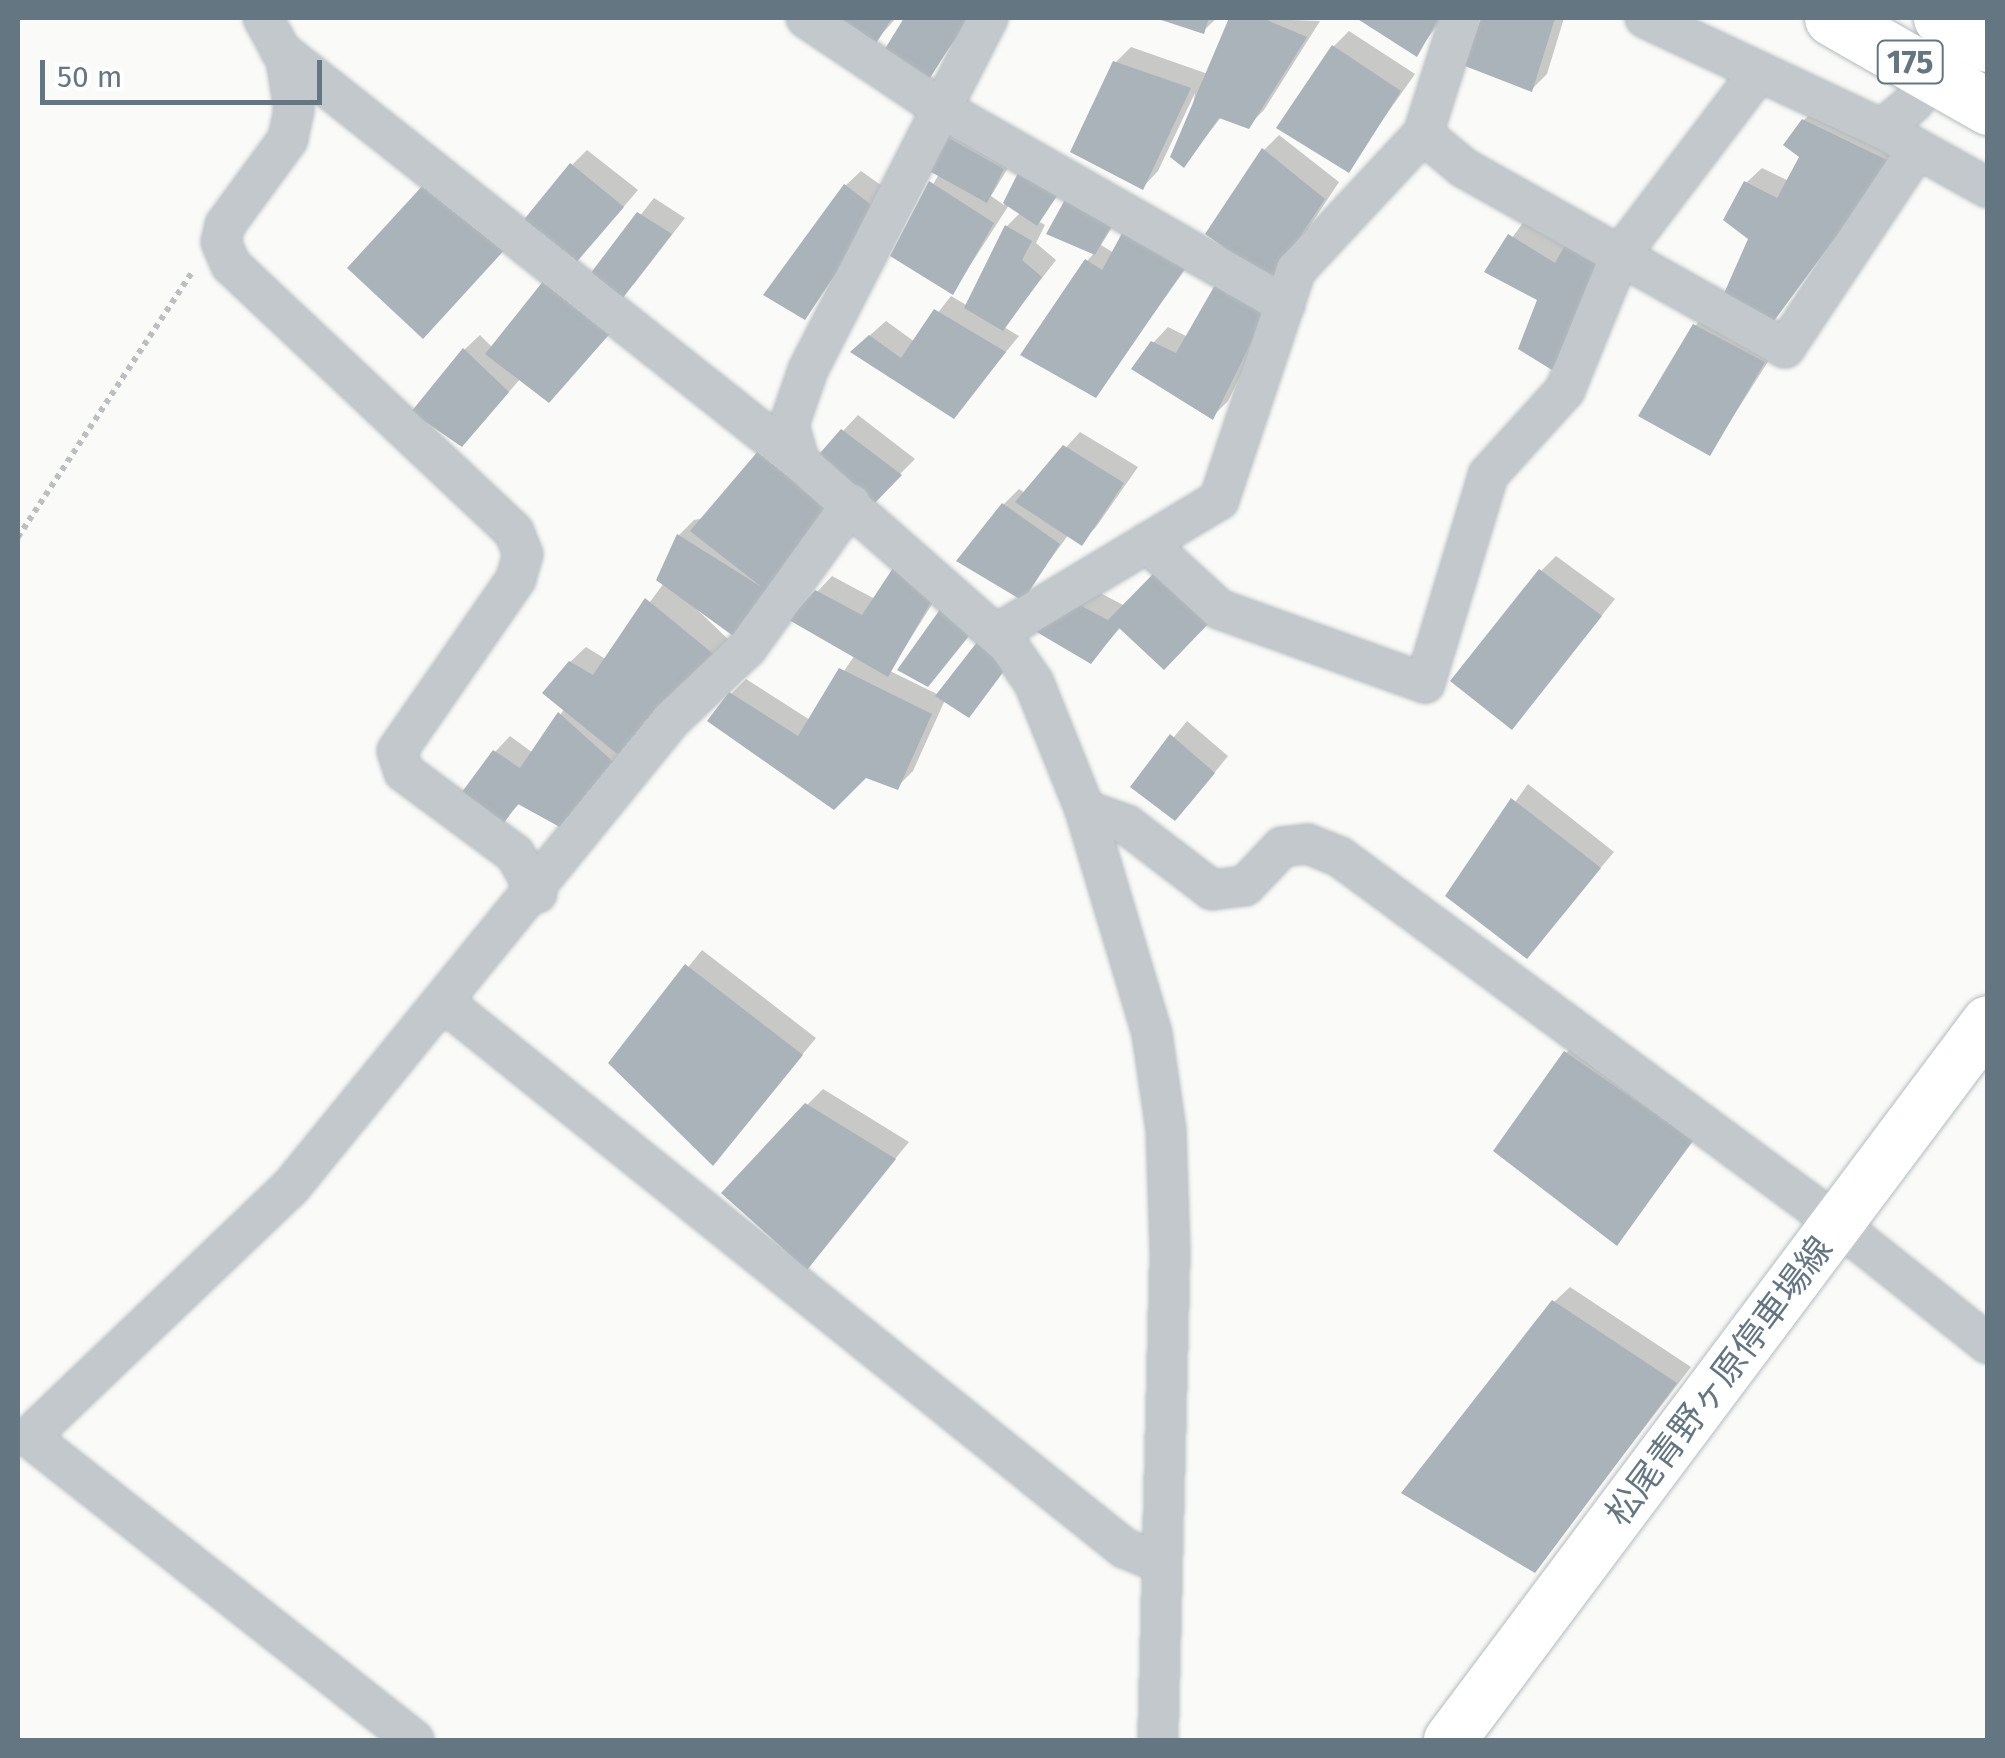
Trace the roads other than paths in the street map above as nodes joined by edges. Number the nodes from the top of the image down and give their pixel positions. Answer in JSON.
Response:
{"nodes":[{"id":1,"x":806,"y":18,"type":"edge"},
{"id":2,"x":988,"y":18,"type":"edge"},
{"id":3,"x":1460,"y":18,"type":"edge"},
{"id":4,"x":1645,"y":18,"type":"edge"},
{"id":5,"x":1832,"y":18,"type":"edge"},
{"id":6,"x":1941,"y":18,"type":"edge"},
{"id":7,"x":271,"y":34,"type":"edge"},
{"id":8,"x":1988,"y":44,"type":"edge"},
{"id":9,"x":1760,"y":72,"type":"junction"},
{"id":10,"x":1914,"y":102,"type":"dead end"},
{"id":11,"x":1988,"y":107,"type":"edge"},
{"id":12,"x":942,"y":108,"type":"junction"},
{"id":13,"x":1882,"y":129,"type":"junction"},
{"id":14,"x":1423,"y":134,"type":"junction"},
{"id":15,"x":1917,"y":149,"type":"junction"},
{"id":16,"x":1988,"y":188,"type":"edge"},
{"id":17,"x":1620,"y":255,"type":"junction"},
{"id":18,"x":1284,"y":305,"type":"junction"},
{"id":19,"x":799,"y":462,"type":"junction"},
{"id":20,"x":851,"y":504,"type":"junction"},
{"id":21,"x":1147,"y":543,"type":"junction"},
{"id":22,"x":996,"y":634,"type":"junction"},
{"id":23,"x":1085,"y":810,"type":"junction"},
{"id":24,"x":537,"y":893,"type":"junction"},
{"id":25,"x":446,"y":1004,"type":"junction"},
{"id":26,"x":1988,"y":1022,"type":"edge"},
{"id":27,"x":1836,"y":1223,"type":"junction"},
{"id":28,"x":1988,"y":1344,"type":"edge"},
{"id":29,"x":24,"y":1437,"type":"edge"},
{"id":30,"x":1159,"y":1562,"type":"junction"},
{"id":31,"x":414,"y":1740,"type":"edge"},
{"id":32,"x":1158,"y":1740,"type":"edge"},
{"id":33,"x":1450,"y":1740,"type":"edge"}],
"edges":[{"from":1,"to":12,"type":"street"},
{"from":2,"to":12,"type":"street"},
{"from":3,"to":14,"type":"street"},
{"from":4,"to":9,"type":"street"},
{"from":5,"to":11,"type":"highway","number":"175"},
{"from":6,"to":8,"type":"highway","number":"175"},
{"from":7,"to":19,"type":"street"},
{"from":7,"to":24,"type":"street"},
{"from":9,"to":13,"type":"street"},
{"from":9,"to":17,"type":"street"},
{"from":10,"to":13,"type":"street"},
{"from":12,"to":18,"type":"street"},
{"from":12,"to":19,"type":"street"},
{"from":13,"to":15,"type":"street"},
{"from":14,"to":17,"type":"street"},
{"from":14,"to":18,"type":"street"},
{"from":15,"to":16,"type":"street"},
{"from":15,"to":17,"type":"street"},
{"from":17,"to":21,"type":"street"},
{"from":18,"to":21,"type":"street"},
{"from":19,"to":20,"type":"street"},
{"from":20,"to":22,"type":"street"},
{"from":20,"to":24,"type":"street"},
{"from":21,"to":22,"type":"street"},
{"from":22,"to":23,"type":"street"},
{"from":23,"to":27,"type":"street"},
{"from":23,"to":30,"type":"street"},
{"from":24,"to":25,"type":"street"},
{"from":25,"to":29,"type":"street"},
{"from":25,"to":30,"type":"street"},
{"from":26,"to":27,"type":"main road","name":"松尾青野ヶ原停車場線"},
{"from":27,"to":28,"type":"street"},
{"from":27,"to":33,"type":"main road","name":"松尾青野ヶ原停車場線"},
{"from":29,"to":31,"type":"street"},
{"from":30,"to":32,"type":"street"}]}
